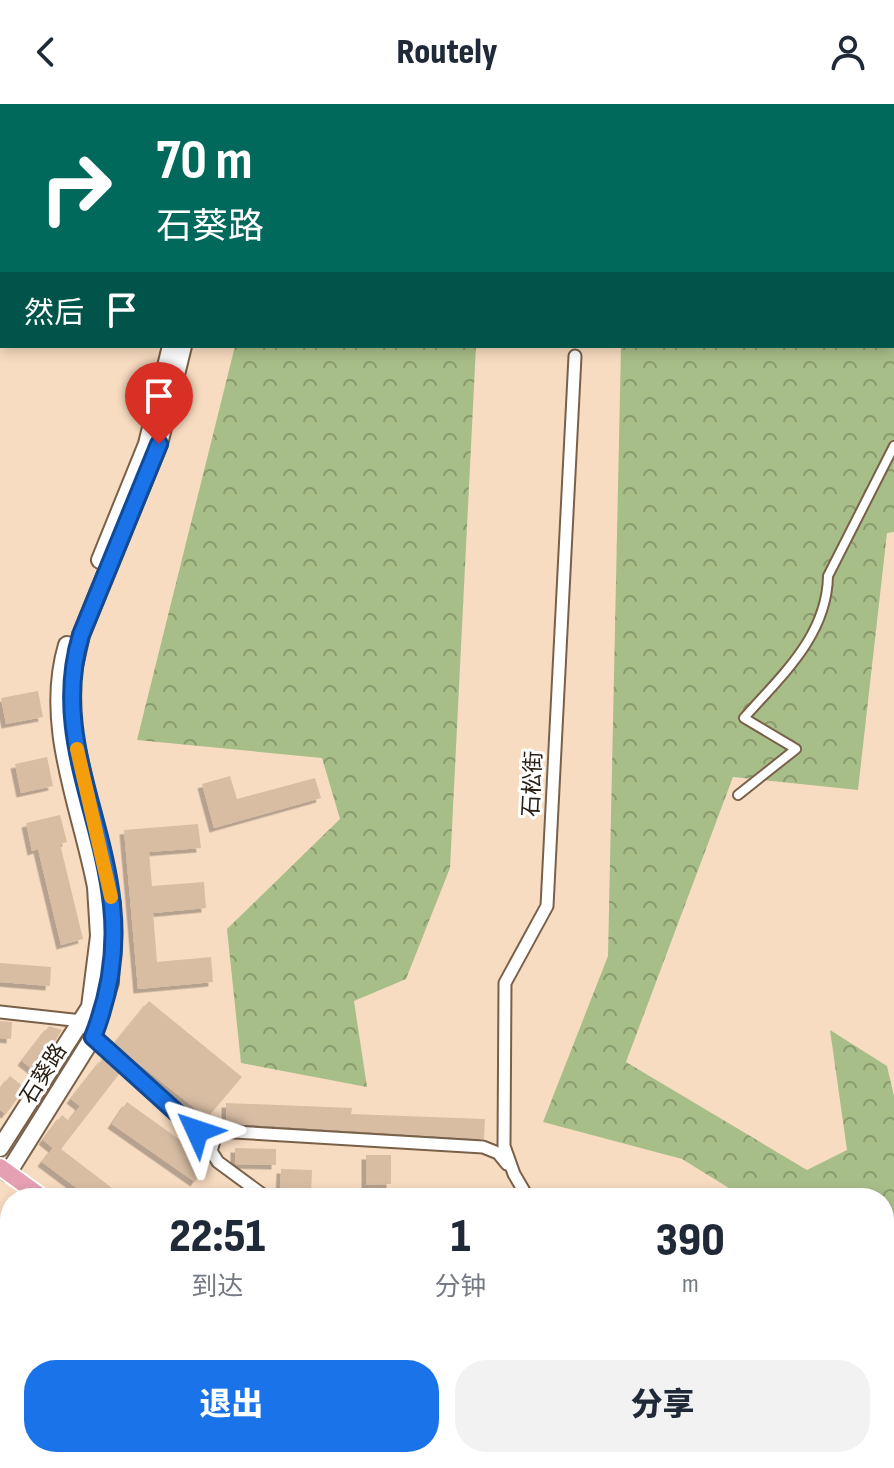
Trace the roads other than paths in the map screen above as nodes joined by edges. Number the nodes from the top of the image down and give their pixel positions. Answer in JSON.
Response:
{"nodes":[{"id":1,"x":171,"y":348,"type":"edge"},
{"id":2,"x":183,"y":348,"type":"edge"},
{"id":3,"x":575,"y":356,"type":"dead end"},
{"id":4,"x":894,"y":446,"type":"edge"},
{"id":5,"x":738,"y":795,"type":"dead end"},
{"id":6,"x":0,"y":1012,"type":"edge"},
{"id":7,"x":82,"y":1021,"type":"junction"},
{"id":8,"x":93,"y":1037,"type":"junction"},
{"id":9,"x":197,"y":1131,"type":"dead end"},
{"id":10,"x":0,"y":1148,"type":"edge"},
{"id":11,"x":4,"y":1170,"type":"edge"},
{"id":12,"x":514,"y":1174,"type":"junction"},
{"id":13,"x":29,"y":1188,"type":"edge"},
{"id":14,"x":253,"y":1188,"type":"edge"},
{"id":15,"x":522,"y":1188,"type":"edge"}],
"edges":[{"from":1,"to":7,"type":"main road","name":"石葵路"},
{"from":2,"to":8,"type":"main road","name":"石葵路"},
{"from":3,"to":12,"type":"street","name":"石松街"},
{"from":4,"to":5,"type":"street"},
{"from":6,"to":7,"type":"street"},
{"from":7,"to":8,"type":"street"},
{"from":7,"to":10,"type":"main road","name":"石葵路"},
{"from":8,"to":9,"type":"street"},
{"from":8,"to":11,"type":"main road","name":"石葵路"},
{"from":11,"to":13,"type":"main road"},
{"from":12,"to":14,"type":"street"},
{"from":12,"to":15,"type":"street","name":"石松街"}]}
